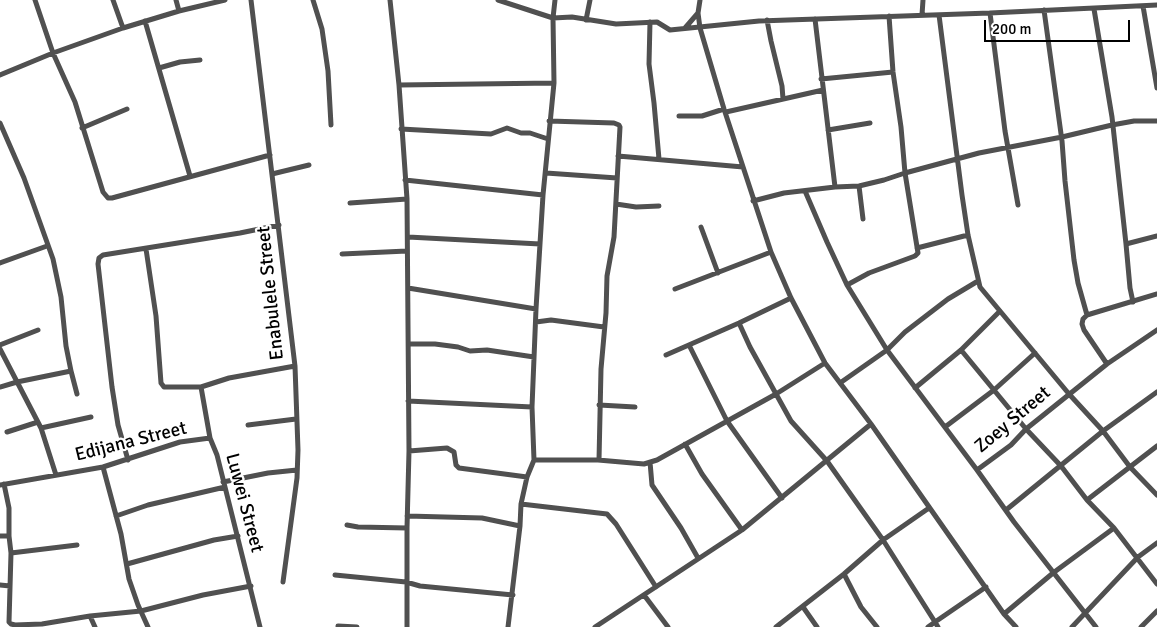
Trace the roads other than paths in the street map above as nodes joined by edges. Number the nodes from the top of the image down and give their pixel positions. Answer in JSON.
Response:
{"nodes":[{"id":1,"x":35,"y":0,"type":"edge"},
{"id":2,"x":113,"y":0,"type":"edge"},
{"id":3,"x":176,"y":0,"type":"edge"},
{"id":4,"x":225,"y":0,"type":"edge"},
{"id":5,"x":251,"y":0,"type":"edge"},
{"id":6,"x":313,"y":0,"type":"edge"},
{"id":7,"x":390,"y":0,"type":"edge"},
{"id":8,"x":498,"y":0,"type":"edge"},
{"id":9,"x":555,"y":0,"type":"edge"},
{"id":10,"x":590,"y":0,"type":"edge"},
{"id":11,"x":700,"y":0,"type":"edge"},
{"id":12,"x":923,"y":0,"type":"edge"},
{"id":13,"x":1138,"y":0,"type":"edge"},
{"id":14,"x":1157,"y":5,"type":"edge"},
{"id":15,"x":1137,"y":6,"type":"junction"},
{"id":16,"x":1144,"y":6,"type":"junction"},
{"id":17,"x":1094,"y":9,"type":"junction"},
{"id":18,"x":1044,"y":10,"type":"junction"},
{"id":19,"x":179,"y":11,"type":"junction"},
{"id":20,"x":698,"y":13,"type":"junction"},
{"id":21,"x":990,"y":13,"type":"junction"},
{"id":22,"x":922,"y":15,"type":"junction"},
{"id":23,"x":939,"y":15,"type":"junction"},
{"id":24,"x":889,"y":16,"type":"junction"},
{"id":25,"x":553,"y":18,"type":"junction"},
{"id":26,"x":815,"y":19,"type":"junction"},
{"id":27,"x":586,"y":20,"type":"junction"},
{"id":28,"x":767,"y":20,"type":"junction"},
{"id":29,"x":145,"y":21,"type":"junction"},
{"id":30,"x":650,"y":22,"type":"junction"},
{"id":31,"x":701,"y":26,"type":"junction"},
{"id":32,"x":123,"y":28,"type":"junction"},
{"id":33,"x":685,"y":28,"type":"junction"},
{"id":34,"x":52,"y":53,"type":"junction"},
{"id":35,"x":200,"y":60,"type":"dead end"},
{"id":36,"x":159,"y":68,"type":"junction"},
{"id":37,"x":893,"y":72,"type":"junction"},
{"id":38,"x":0,"y":74,"type":"edge"},
{"id":39,"x":821,"y":79,"type":"junction"},
{"id":40,"x":554,"y":83,"type":"junction"},
{"id":41,"x":399,"y":84,"type":"junction"},
{"id":42,"x":1157,"y":88,"type":"edge"},
{"id":43,"x":823,"y":90,"type":"junction"},
{"id":44,"x":783,"y":99,"type":"junction"},
{"id":45,"x":126,"y":109,"type":"dead end"},
{"id":46,"x":725,"y":111,"type":"junction"},
{"id":47,"x":679,"y":116,"type":"dead end"},
{"id":48,"x":550,"y":121,"type":"junction"},
{"id":49,"x":1157,"y":121,"type":"edge"},
{"id":50,"x":0,"y":123,"type":"edge"},
{"id":51,"x":870,"y":123,"type":"dead end"},
{"id":52,"x":331,"y":124,"type":"dead end"},
{"id":53,"x":1112,"y":125,"type":"junction"},
{"id":54,"x":82,"y":128,"type":"junction"},
{"id":55,"x":401,"y":129,"type":"junction"},
{"id":56,"x":828,"y":130,"type":"junction"},
{"id":57,"x":1062,"y":137,"type":"junction"},
{"id":58,"x":548,"y":139,"type":"junction"},
{"id":59,"x":1008,"y":147,"type":"junction"},
{"id":60,"x":270,"y":155,"type":"junction"},
{"id":61,"x":618,"y":156,"type":"junction"},
{"id":62,"x":958,"y":158,"type":"junction"},
{"id":63,"x":659,"y":159,"type":"junction"},
{"id":64,"x":309,"y":165,"type":"dead end"},
{"id":65,"x":743,"y":167,"type":"junction"},
{"id":66,"x":546,"y":173,"type":"junction"},
{"id":67,"x":905,"y":173,"type":"junction"},
{"id":68,"x":272,"y":174,"type":"junction"},
{"id":69,"x":190,"y":176,"type":"junction"},
{"id":70,"x":617,"y":178,"type":"junction"},
{"id":71,"x":406,"y":180,"type":"junction"},
{"id":72,"x":834,"y":186,"type":"junction"},
{"id":73,"x":859,"y":186,"type":"junction"},
{"id":74,"x":806,"y":191,"type":"junction"},
{"id":75,"x":543,"y":195,"type":"junction"},
{"id":76,"x":407,"y":199,"type":"junction"},
{"id":77,"x":753,"y":201,"type":"junction"},
{"id":78,"x":350,"y":203,"type":"dead end"},
{"id":79,"x":616,"y":204,"type":"junction"},
{"id":80,"x":1018,"y":205,"type":"dead end"},
{"id":81,"x":659,"y":206,"type":"dead end"},
{"id":82,"x":862,"y":219,"type":"dead end"},
{"id":83,"x":279,"y":225,"type":"junction"},
{"id":84,"x":701,"y":228,"type":"dead end"},
{"id":85,"x":968,"y":235,"type":"junction"},
{"id":86,"x":1157,"y":236,"type":"edge"},
{"id":87,"x":408,"y":237,"type":"junction"},
{"id":88,"x":540,"y":244,"type":"junction"},
{"id":89,"x":1126,"y":244,"type":"junction"},
{"id":90,"x":47,"y":246,"type":"junction"},
{"id":91,"x":146,"y":248,"type":"junction"},
{"id":92,"x":917,"y":248,"type":"junction"},
{"id":93,"x":408,"y":251,"type":"junction"},
{"id":94,"x":771,"y":252,"type":"junction"},
{"id":95,"x":342,"y":254,"type":"dead end"},
{"id":96,"x":0,"y":263,"type":"edge"},
{"id":97,"x":718,"y":273,"type":"junction"},
{"id":98,"x":978,"y":280,"type":"junction"},
{"id":99,"x":847,"y":285,"type":"junction"},
{"id":100,"x":408,"y":288,"type":"junction"},
{"id":101,"x":676,"y":289,"type":"dead end"},
{"id":102,"x":1157,"y":294,"type":"edge"},
{"id":103,"x":791,"y":298,"type":"junction"},
{"id":104,"x":1133,"y":302,"type":"junction"},
{"id":105,"x":536,"y":309,"type":"junction"},
{"id":106,"x":1000,"y":311,"type":"junction"},
{"id":107,"x":1087,"y":315,"type":"junction"},
{"id":108,"x":536,"y":322,"type":"junction"},
{"id":109,"x":739,"y":323,"type":"junction"},
{"id":110,"x":604,"y":327,"type":"junction"},
{"id":111,"x":38,"y":330,"type":"dead end"},
{"id":112,"x":1157,"y":330,"type":"edge"},
{"id":113,"x":409,"y":344,"type":"junction"},
{"id":114,"x":689,"y":345,"type":"junction"},
{"id":115,"x":0,"y":347,"type":"edge"},
{"id":116,"x":887,"y":350,"type":"junction"},
{"id":117,"x":961,"y":350,"type":"junction"},
{"id":118,"x":1035,"y":353,"type":"junction"},
{"id":119,"x":666,"y":355,"type":"dead end"},
{"id":120,"x":534,"y":357,"type":"junction"},
{"id":121,"x":825,"y":363,"type":"junction"},
{"id":122,"x":1107,"y":364,"type":"junction"},
{"id":123,"x":295,"y":366,"type":"junction"},
{"id":124,"x":71,"y":371,"type":"junction"},
{"id":125,"x":17,"y":382,"type":"junction"},
{"id":126,"x":840,"y":383,"type":"junction"},
{"id":127,"x":0,"y":387,"type":"edge"},
{"id":128,"x":201,"y":387,"type":"junction"},
{"id":129,"x":915,"y":388,"type":"junction"},
{"id":130,"x":994,"y":390,"type":"junction"},
{"id":131,"x":1157,"y":392,"type":"edge"},
{"id":132,"x":77,"y":394,"type":"dead end"},
{"id":133,"x":776,"y":394,"type":"junction"},
{"id":134,"x":1069,"y":394,"type":"junction"},
{"id":135,"x":408,"y":401,"type":"junction"},
{"id":136,"x":599,"y":405,"type":"junction"},
{"id":137,"x":532,"y":407,"type":"junction"},
{"id":138,"x":635,"y":407,"type":"dead end"},
{"id":139,"x":91,"y":417,"type":"dead end"},
{"id":140,"x":296,"y":419,"type":"junction"},
{"id":141,"x":727,"y":421,"type":"junction"},
{"id":142,"x":871,"y":424,"type":"junction"},
{"id":143,"x":39,"y":425,"type":"junction"},
{"id":144,"x":248,"y":426,"type":"dead end"},
{"id":145,"x":945,"y":427,"type":"junction"},
{"id":146,"x":1026,"y":429,"type":"junction"},
{"id":147,"x":1103,"y":430,"type":"junction"},
{"id":148,"x":6,"y":432,"type":"dead end"},
{"id":149,"x":210,"y":438,"type":"junction"},
{"id":150,"x":685,"y":444,"type":"junction"},
{"id":151,"x":1157,"y":446,"type":"edge"},
{"id":152,"x":409,"y":452,"type":"junction"},
{"id":153,"x":128,"y":460,"type":"junction"},
{"id":154,"x":534,"y":460,"type":"junction"},
{"id":155,"x":599,"y":460,"type":"junction"},
{"id":156,"x":826,"y":461,"type":"junction"},
{"id":157,"x":650,"y":462,"type":"junction"},
{"id":158,"x":1061,"y":466,"type":"junction"},
{"id":159,"x":103,"y":467,"type":"junction"},
{"id":160,"x":1130,"y":467,"type":"junction"},
{"id":161,"x":297,"y":470,"type":"junction"},
{"id":162,"x":978,"y":470,"type":"junction"},
{"id":163,"x":56,"y":475,"type":"junction"},
{"id":164,"x":527,"y":477,"type":"junction"},
{"id":165,"x":2,"y":484,"type":"edge"},
{"id":166,"x":224,"y":484,"type":"junction"},
{"id":167,"x":1157,"y":495,"type":"edge"},
{"id":168,"x":782,"y":498,"type":"junction"},
{"id":169,"x":1087,"y":500,"type":"junction"},
{"id":170,"x":521,"y":504,"type":"junction"},
{"id":171,"x":929,"y":508,"type":"junction"},
{"id":172,"x":1006,"y":510,"type":"junction"},
{"id":173,"x":116,"y":516,"type":"junction"},
{"id":174,"x":407,"y":516,"type":"junction"},
{"id":175,"x":347,"y":525,"type":"dead end"},
{"id":176,"x":520,"y":526,"type":"junction"},
{"id":177,"x":406,"y":528,"type":"junction"},
{"id":178,"x":1114,"y":528,"type":"junction"},
{"id":179,"x":742,"y":530,"type":"junction"},
{"id":180,"x":0,"y":536,"type":"edge"},
{"id":181,"x":9,"y":536,"type":"junction"},
{"id":182,"x":238,"y":536,"type":"junction"},
{"id":183,"x":883,"y":540,"type":"junction"},
{"id":184,"x":1157,"y":543,"type":"edge"},
{"id":185,"x":77,"y":545,"type":"dead end"},
{"id":186,"x":11,"y":553,"type":"junction"},
{"id":187,"x":1138,"y":557,"type":"junction"},
{"id":188,"x":698,"y":558,"type":"junction"},
{"id":189,"x":126,"y":564,"type":"junction"},
{"id":190,"x":1053,"y":573,"type":"junction"},
{"id":191,"x":844,"y":574,"type":"junction"},
{"id":192,"x":335,"y":575,"type":"dead end"},
{"id":193,"x":284,"y":582,"type":"dead end"},
{"id":194,"x":406,"y":582,"type":"junction"},
{"id":195,"x":1157,"y":584,"type":"edge"},
{"id":196,"x":0,"y":585,"type":"edge"},
{"id":197,"x":10,"y":586,"type":"junction"},
{"id":198,"x":251,"y":586,"type":"junction"},
{"id":199,"x":986,"y":587,"type":"junction"},
{"id":200,"x":656,"y":588,"type":"junction"},
{"id":201,"x":513,"y":595,"type":"junction"},
{"id":202,"x":644,"y":595,"type":"junction"},
{"id":203,"x":804,"y":607,"type":"junction"},
{"id":204,"x":1157,"y":611,"type":"edge"},
{"id":205,"x":141,"y":612,"type":"junction"},
{"id":206,"x":1084,"y":612,"type":"junction"},
{"id":207,"x":1004,"y":614,"type":"junction"},
{"id":208,"x":90,"y":616,"type":"junction"},
{"id":209,"x":604,"y":624,"type":"edge"},
{"id":210,"x":936,"y":625,"type":"edge"},
{"id":211,"x":11,"y":626,"type":"edge"},
{"id":212,"x":42,"y":626,"type":"edge"},
{"id":213,"x":338,"y":626,"type":"edge"},
{"id":214,"x":95,"y":627,"type":"edge"},
{"id":215,"x":148,"y":627,"type":"edge"},
{"id":216,"x":260,"y":627,"type":"edge"},
{"id":217,"x":357,"y":627,"type":"edge"},
{"id":218,"x":407,"y":627,"type":"edge"},
{"id":219,"x":508,"y":627,"type":"edge"},
{"id":220,"x":594,"y":627,"type":"edge"},
{"id":221,"x":668,"y":627,"type":"edge"},
{"id":222,"x":776,"y":627,"type":"edge"},
{"id":223,"x":817,"y":627,"type":"edge"},
{"id":224,"x":877,"y":627,"type":"edge"},
{"id":225,"x":928,"y":627,"type":"edge"},
{"id":226,"x":1016,"y":627,"type":"edge"},
{"id":227,"x":1072,"y":627,"type":"edge"},
{"id":228,"x":1096,"y":627,"type":"edge"},
{"id":229,"x":1141,"y":627,"type":"edge"}],
"edges":[{"from":1,"to":34,"type":"street"},
{"from":2,"to":32,"type":"street"},
{"from":3,"to":19,"type":"street"},
{"from":4,"to":19,"type":"street"},
{"from":5,"to":60,"type":"street","name":"Enabulele Street"},
{"from":6,"to":52,"type":"street"},
{"from":7,"to":41,"type":"street"},
{"from":8,"to":25,"type":"street"},
{"from":9,"to":25,"type":"street"},
{"from":10,"to":27,"type":"street"},
{"from":11,"to":20,"type":"street"},
{"from":12,"to":22,"type":"street"},
{"from":13,"to":15,"type":"street"},
{"from":14,"to":16,"type":"street"},
{"from":15,"to":16,"type":"street"},
{"from":15,"to":17,"type":"street"},
{"from":16,"to":42,"type":"street"},
{"from":17,"to":18,"type":"street"},
{"from":17,"to":53,"type":"street"},
{"from":18,"to":21,"type":"street"},
{"from":18,"to":57,"type":"street"},
{"from":19,"to":29,"type":"street"},
{"from":20,"to":31,"type":"street"},
{"from":20,"to":33,"type":"street"},
{"from":21,"to":23,"type":"street"},
{"from":21,"to":59,"type":"street"},
{"from":22,"to":23,"type":"street"},
{"from":22,"to":24,"type":"street"},
{"from":23,"to":62,"type":"street"},
{"from":24,"to":26,"type":"street"},
{"from":24,"to":37,"type":"street"},
{"from":25,"to":27,"type":"street"},
{"from":25,"to":40,"type":"street"},
{"from":26,"to":28,"type":"street"},
{"from":26,"to":39,"type":"street"},
{"from":27,"to":30,"type":"street"},
{"from":28,"to":31,"type":"street"},
{"from":28,"to":44,"type":"street"},
{"from":29,"to":32,"type":"street"},
{"from":29,"to":36,"type":"street"},
{"from":30,"to":33,"type":"street"},
{"from":30,"to":63,"type":"street"},
{"from":31,"to":33,"type":"street"},
{"from":31,"to":46,"type":"street"},
{"from":32,"to":34,"type":"street"},
{"from":34,"to":38,"type":"street"},
{"from":34,"to":54,"type":"street"},
{"from":35,"to":36,"type":"street"},
{"from":36,"to":69,"type":"street"},
{"from":37,"to":39,"type":"street"},
{"from":37,"to":67,"type":"street"},
{"from":39,"to":43,"type":"street"},
{"from":40,"to":41,"type":"street"},
{"from":40,"to":48,"type":"street"},
{"from":41,"to":55,"type":"street"},
{"from":43,"to":44,"type":"street"},
{"from":43,"to":56,"type":"street"},
{"from":44,"to":46,"type":"street"},
{"from":45,"to":54,"type":"street"},
{"from":46,"to":47,"type":"street"},
{"from":46,"to":65,"type":"street"},
{"from":48,"to":58,"type":"street"},
{"from":48,"to":61,"type":"street"},
{"from":49,"to":53,"type":"street"},
{"from":50,"to":90,"type":"street"},
{"from":51,"to":56,"type":"street"},
{"from":53,"to":57,"type":"street"},
{"from":53,"to":89,"type":"street"},
{"from":54,"to":69,"type":"street"},
{"from":55,"to":58,"type":"street"},
{"from":55,"to":71,"type":"street"},
{"from":56,"to":72,"type":"street"},
{"from":57,"to":59,"type":"street"},
{"from":57,"to":107,"type":"street"},
{"from":58,"to":66,"type":"street"},
{"from":59,"to":62,"type":"street"},
{"from":59,"to":80,"type":"street"},
{"from":60,"to":68,"type":"street","name":"Enabulele Street"},
{"from":60,"to":69,"type":"street"},
{"from":61,"to":63,"type":"street"},
{"from":61,"to":70,"type":"street"},
{"from":62,"to":67,"type":"street"},
{"from":62,"to":85,"type":"street"},
{"from":63,"to":65,"type":"street"},
{"from":64,"to":68,"type":"street"},
{"from":65,"to":77,"type":"street"},
{"from":66,"to":70,"type":"street"},
{"from":66,"to":75,"type":"street"},
{"from":67,"to":73,"type":"street"},
{"from":67,"to":92,"type":"street"},
{"from":68,"to":83,"type":"street","name":"Enabulele Street"},
{"from":70,"to":79,"type":"street"},
{"from":71,"to":75,"type":"street"},
{"from":71,"to":76,"type":"street"},
{"from":72,"to":73,"type":"street"},
{"from":72,"to":74,"type":"street"},
{"from":73,"to":82,"type":"street"},
{"from":74,"to":77,"type":"street"},
{"from":74,"to":99,"type":"street"},
{"from":75,"to":88,"type":"street"},
{"from":76,"to":78,"type":"street"},
{"from":76,"to":87,"type":"street"},
{"from":77,"to":94,"type":"street"},
{"from":79,"to":81,"type":"street"},
{"from":79,"to":110,"type":"street"},
{"from":83,"to":91,"type":"street"},
{"from":83,"to":123,"type":"street","name":"Enabulele Street"},
{"from":84,"to":97,"type":"street"},
{"from":85,"to":92,"type":"street"},
{"from":85,"to":98,"type":"street"},
{"from":86,"to":89,"type":"street"},
{"from":87,"to":88,"type":"street"},
{"from":87,"to":93,"type":"street"},
{"from":88,"to":105,"type":"street"},
{"from":89,"to":104,"type":"street"},
{"from":90,"to":96,"type":"street"},
{"from":90,"to":124,"type":"street"},
{"from":91,"to":128,"type":"street"},
{"from":91,"to":153,"type":"street"},
{"from":92,"to":99,"type":"street"},
{"from":93,"to":95,"type":"street"},
{"from":93,"to":100,"type":"street"},
{"from":94,"to":97,"type":"street"},
{"from":94,"to":103,"type":"street"},
{"from":97,"to":101,"type":"street"},
{"from":98,"to":106,"type":"street"},
{"from":98,"to":116,"type":"street"},
{"from":99,"to":116,"type":"street"},
{"from":100,"to":105,"type":"street"},
{"from":100,"to":113,"type":"street"},
{"from":102,"to":104,"type":"street"},
{"from":103,"to":109,"type":"street"},
{"from":103,"to":121,"type":"street"},
{"from":104,"to":107,"type":"street"},
{"from":105,"to":108,"type":"street"},
{"from":106,"to":117,"type":"street"},
{"from":106,"to":118,"type":"street"},
{"from":107,"to":122,"type":"street"},
{"from":108,"to":110,"type":"street"},
{"from":108,"to":120,"type":"street"},
{"from":109,"to":114,"type":"street"},
{"from":109,"to":133,"type":"street"},
{"from":110,"to":136,"type":"street"},
{"from":111,"to":115,"type":"street"},
{"from":112,"to":122,"type":"street","name":"Zoey Street"},
{"from":113,"to":120,"type":"street"},
{"from":113,"to":135,"type":"street"},
{"from":114,"to":119,"type":"street"},
{"from":114,"to":141,"type":"street"},
{"from":115,"to":125,"type":"street"},
{"from":116,"to":126,"type":"street"},
{"from":116,"to":129,"type":"street"},
{"from":117,"to":129,"type":"street"},
{"from":117,"to":130,"type":"street"},
{"from":118,"to":130,"type":"street"},
{"from":118,"to":134,"type":"street"},
{"from":120,"to":137,"type":"street"},
{"from":121,"to":126,"type":"street"},
{"from":121,"to":133,"type":"street"},
{"from":122,"to":134,"type":"street","name":"Zoey Street"},
{"from":123,"to":128,"type":"street"},
{"from":123,"to":140,"type":"street","name":"Enabulele Street"},
{"from":124,"to":125,"type":"street"},
{"from":124,"to":132,"type":"street"},
{"from":125,"to":127,"type":"street"},
{"from":125,"to":143,"type":"street"},
{"from":126,"to":142,"type":"street"},
{"from":128,"to":149,"type":"street","name":"Luwei Street"},
{"from":129,"to":145,"type":"street"},
{"from":130,"to":145,"type":"street"},
{"from":130,"to":146,"type":"street"},
{"from":131,"to":147,"type":"street"},
{"from":133,"to":141,"type":"street"},
{"from":133,"to":156,"type":"street"},
{"from":134,"to":146,"type":"street","name":"Zoey Street"},
{"from":134,"to":147,"type":"street"},
{"from":135,"to":137,"type":"street"},
{"from":135,"to":152,"type":"street"},
{"from":136,"to":138,"type":"street"},
{"from":136,"to":155,"type":"street"},
{"from":137,"to":154,"type":"street"},
{"from":139,"to":143,"type":"street"},
{"from":140,"to":144,"type":"street"},
{"from":140,"to":161,"type":"street","name":"Enabulele Street"},
{"from":141,"to":150,"type":"street"},
{"from":141,"to":168,"type":"street"},
{"from":142,"to":156,"type":"street"},
{"from":142,"to":171,"type":"street"},
{"from":143,"to":148,"type":"street"},
{"from":143,"to":163,"type":"street"},
{"from":145,"to":162,"type":"street"},
{"from":146,"to":158,"type":"street"},
{"from":146,"to":162,"type":"street","name":"Zoey Street"},
{"from":147,"to":158,"type":"street"},
{"from":147,"to":160,"type":"street"},
{"from":149,"to":153,"type":"street","name":"Edijana Street"},
{"from":149,"to":166,"type":"street","name":"Luwei Street"},
{"from":150,"to":157,"type":"street"},
{"from":150,"to":179,"type":"street"},
{"from":151,"to":160,"type":"street"},
{"from":152,"to":164,"type":"street"},
{"from":152,"to":174,"type":"street"},
{"from":153,"to":159,"type":"street","name":"Edijana Street"},
{"from":154,"to":155,"type":"street"},
{"from":154,"to":164,"type":"street"},
{"from":155,"to":157,"type":"street"},
{"from":156,"to":168,"type":"street"},
{"from":156,"to":183,"type":"street"},
{"from":157,"to":188,"type":"street"},
{"from":158,"to":169,"type":"street"},
{"from":158,"to":172,"type":"street"},
{"from":159,"to":163,"type":"street","name":"Edijana Street"},
{"from":159,"to":173,"type":"street"},
{"from":160,"to":167,"type":"street"},
{"from":160,"to":169,"type":"street"},
{"from":161,"to":166,"type":"street"},
{"from":161,"to":193,"type":"street","name":"Enabulele Street"},
{"from":162,"to":172,"type":"street"},
{"from":163,"to":165,"type":"street","name":"Edijana Street"},
{"from":164,"to":170,"type":"street"},
{"from":165,"to":181,"type":"street"},
{"from":166,"to":173,"type":"street"},
{"from":166,"to":182,"type":"street","name":"Luwei Street"},
{"from":168,"to":179,"type":"street"},
{"from":169,"to":178,"type":"street"},
{"from":170,"to":176,"type":"street"},
{"from":170,"to":200,"type":"street"},
{"from":171,"to":183,"type":"street"},
{"from":171,"to":199,"type":"street"},
{"from":172,"to":190,"type":"street"},
{"from":173,"to":189,"type":"street"},
{"from":174,"to":176,"type":"street"},
{"from":174,"to":177,"type":"street"},
{"from":175,"to":177,"type":"street"},
{"from":176,"to":201,"type":"street"},
{"from":177,"to":194,"type":"street"},
{"from":178,"to":187,"type":"street"},
{"from":178,"to":190,"type":"street"},
{"from":179,"to":188,"type":"street"},
{"from":180,"to":181,"type":"street"},
{"from":181,"to":186,"type":"street"},
{"from":182,"to":189,"type":"street"},
{"from":182,"to":198,"type":"street","name":"Luwei Street"},
{"from":183,"to":191,"type":"street"},
{"from":183,"to":210,"type":"street"},
{"from":184,"to":187,"type":"street"},
{"from":185,"to":186,"type":"street"},
{"from":186,"to":197,"type":"street"},
{"from":187,"to":195,"type":"street"},
{"from":187,"to":206,"type":"street"},
{"from":188,"to":200,"type":"street"},
{"from":189,"to":205,"type":"street"},
{"from":190,"to":206,"type":"street"},
{"from":190,"to":207,"type":"street"},
{"from":191,"to":203,"type":"street"},
{"from":191,"to":224,"type":"street"},
{"from":192,"to":194,"type":"street"},
{"from":194,"to":201,"type":"street"},
{"from":194,"to":218,"type":"street"},
{"from":196,"to":197,"type":"street"},
{"from":197,"to":211,"type":"street"},
{"from":198,"to":205,"type":"street"},
{"from":198,"to":216,"type":"street","name":"Luwei Street"},
{"from":199,"to":207,"type":"street"},
{"from":199,"to":210,"type":"street"},
{"from":200,"to":202,"type":"street"},
{"from":201,"to":219,"type":"street"},
{"from":202,"to":209,"type":"street"},
{"from":202,"to":221,"type":"street"},
{"from":203,"to":222,"type":"street"},
{"from":203,"to":223,"type":"street"},
{"from":204,"to":229,"type":"street"},
{"from":205,"to":208,"type":"street"},
{"from":205,"to":215,"type":"street"},
{"from":206,"to":227,"type":"street"},
{"from":206,"to":228,"type":"street"},
{"from":207,"to":226,"type":"street"},
{"from":208,"to":212,"type":"street"},
{"from":208,"to":214,"type":"street"},
{"from":209,"to":220,"type":"street"},
{"from":210,"to":225,"type":"street"},
{"from":211,"to":212,"type":"street"},
{"from":213,"to":217,"type":"street"}]}
